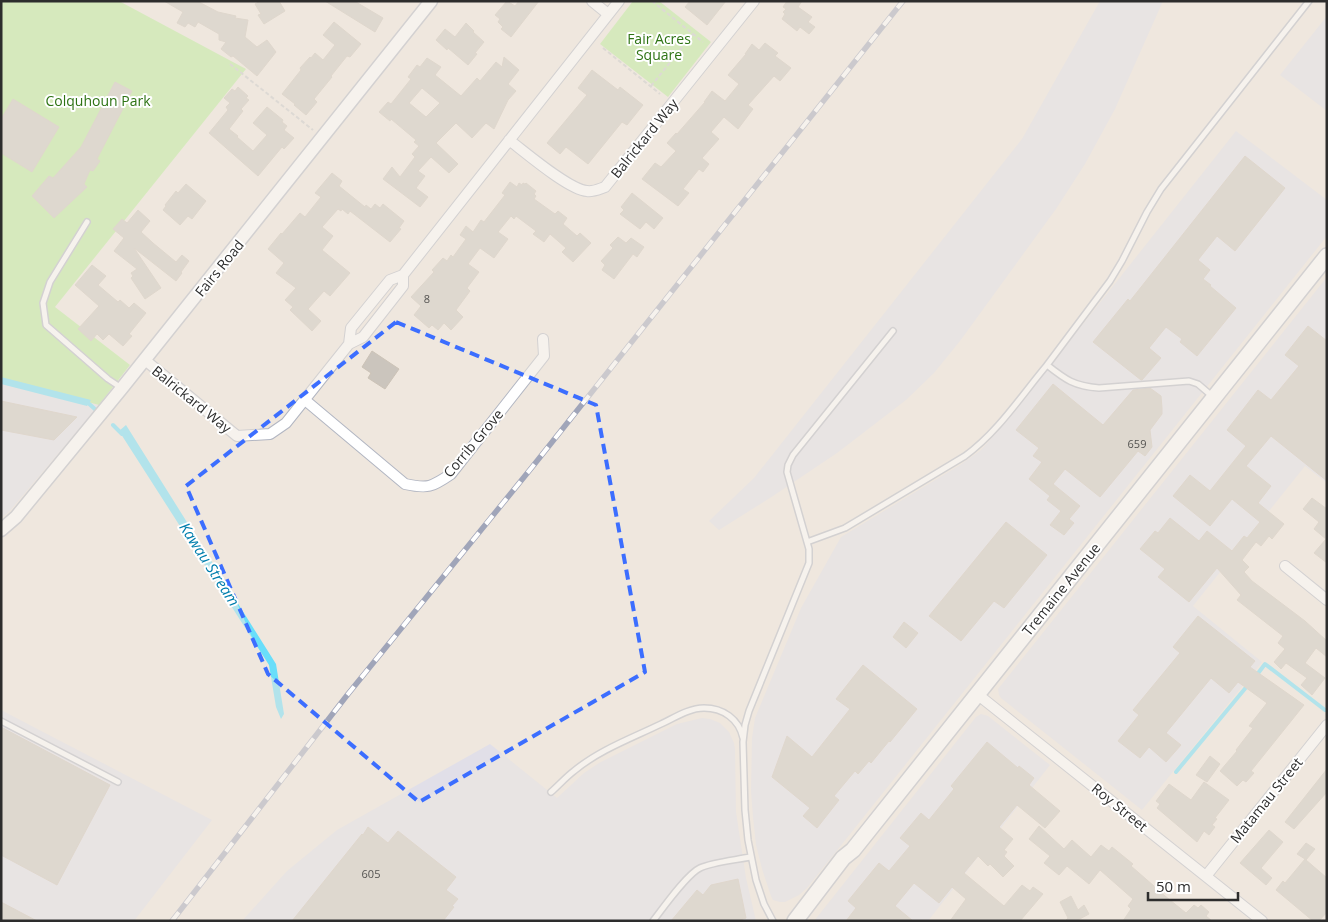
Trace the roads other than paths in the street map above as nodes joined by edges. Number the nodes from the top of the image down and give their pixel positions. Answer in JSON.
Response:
{"nodes":[{"id":1,"x":431,"y":1,"type":"edge"},
{"id":2,"x":592,"y":1,"type":"edge"},
{"id":3,"x":754,"y":1,"type":"edge"},
{"id":4,"x":1309,"y":1,"type":"edge"},
{"id":5,"x":616,"y":2,"type":"edge"},
{"id":6,"x":608,"y":14,"type":"junction"},
{"id":7,"x":509,"y":140,"type":"junction"},
{"id":8,"x":86,"y":222,"type":"dead end"},
{"id":9,"x":1327,"y":256,"type":"edge"},
{"id":10,"x":403,"y":275,"type":"junction"},
{"id":11,"x":893,"y":331,"type":"dead end"},
{"id":12,"x":543,"y":339,"type":"dead end"},
{"id":13,"x":349,"y":344,"type":"junction"},
{"id":14,"x":145,"y":360,"type":"junction"},
{"id":15,"x":1046,"y":365,"type":"junction"},
{"id":16,"x":122,"y":388,"type":"junction"},
{"id":17,"x":1214,"y":398,"type":"junction"},
{"id":18,"x":305,"y":400,"type":"junction"},
{"id":19,"x":1,"y":530,"type":"edge"},
{"id":20,"x":807,"y":542,"type":"junction"},
{"id":21,"x":1285,"y":566,"type":"dead end"},
{"id":22,"x":1327,"y":600,"type":"edge"},
{"id":23,"x":977,"y":694,"type":"junction"},
{"id":24,"x":1,"y":721,"type":"edge"},
{"id":25,"x":1327,"y":725,"type":"edge"},
{"id":26,"x":743,"y":742,"type":"junction"},
{"id":27,"x":118,"y":782,"type":"dead end"},
{"id":28,"x":552,"y":792,"type":"dead end"},
{"id":29,"x":750,"y":857,"type":"junction"},
{"id":30,"x":1206,"y":876,"type":"junction"},
{"id":31,"x":653,"y":921,"type":"edge"},
{"id":32,"x":773,"y":921,"type":"edge"},
{"id":33,"x":794,"y":921,"type":"edge"},
{"id":34,"x":1262,"y":921,"type":"edge"}],
"edges":[{"from":1,"to":14,"type":"street","name":"Fairs Road"},
{"from":2,"to":6,"type":"street"},
{"from":3,"to":7,"type":"street","name":"Balrickard Way"},
{"from":4,"to":15,"type":"lane"},
{"from":5,"to":6,"type":"street","name":"Balrickard Way"},
{"from":6,"to":7,"type":"street","name":"Balrickard Way"},
{"from":7,"to":10,"type":"street","name":"Balrickard Way"},
{"from":8,"to":16,"type":"lane"},
{"from":9,"to":17,"type":"main road","name":"Tremaine Avenue"},
{"from":10,"to":13,"type":"street","name":"Balrickard Way"},
{"from":10,"to":13,"type":"street","name":"Balrickard Way"},
{"from":11,"to":20,"type":"lane"},
{"from":12,"to":18,"type":"street","name":"Corrib Grove"},
{"from":13,"to":18,"type":"street","name":"Balrickard Way"},
{"from":14,"to":16,"type":"street","name":"Fairs Road"},
{"from":14,"to":18,"type":"street","name":"Balrickard Way"},
{"from":15,"to":17,"type":"lane"},
{"from":15,"to":20,"type":"lane"},
{"from":16,"to":19,"type":"street","name":"Fairs Road"},
{"from":17,"to":23,"type":"main road","name":"Tremaine Avenue"},
{"from":20,"to":26,"type":"lane"},
{"from":21,"to":22,"type":"street"},
{"from":23,"to":30,"type":"street","name":"Roy Street"},
{"from":23,"to":33,"type":"main road","name":"Tremaine Avenue"},
{"from":24,"to":27,"type":"lane"},
{"from":25,"to":30,"type":"street","name":"Matamau Street"},
{"from":26,"to":28,"type":"lane"},
{"from":26,"to":29,"type":"lane"},
{"from":29,"to":31,"type":"lane"},
{"from":29,"to":32,"type":"lane"},
{"from":30,"to":34,"type":"street","name":"Roy Street"}]}
